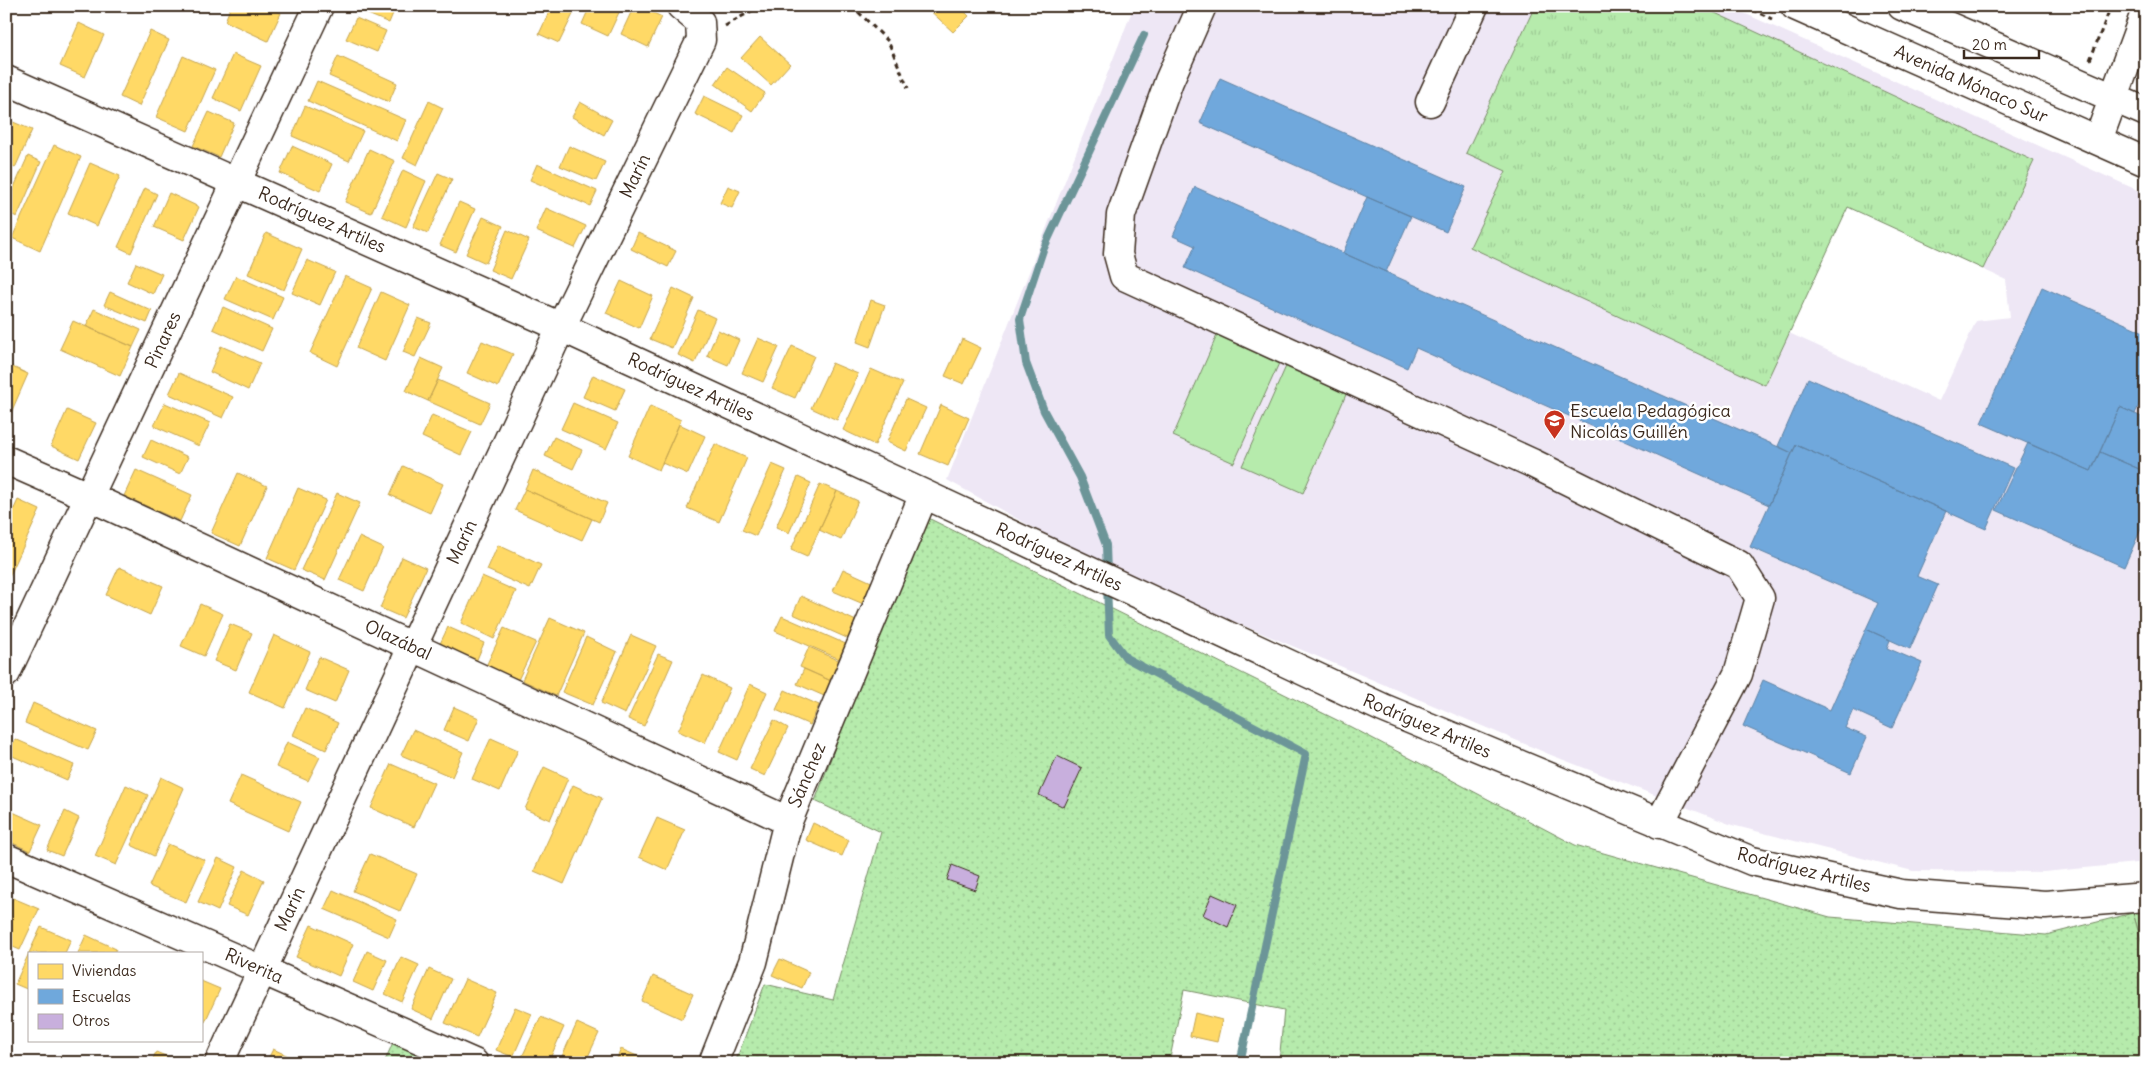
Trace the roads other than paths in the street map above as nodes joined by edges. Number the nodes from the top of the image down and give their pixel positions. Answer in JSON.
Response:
{"nodes":[{"id":1,"x":319,"y":6,"type":"edge"},
{"id":2,"x":1202,"y":6,"type":"edge"},
{"id":3,"x":1474,"y":6,"type":"edge"},
{"id":4,"x":1795,"y":6,"type":"edge"},
{"id":5,"x":1902,"y":6,"type":"edge"},
{"id":6,"x":2146,"y":10,"type":"edge"},
{"id":7,"x":1831,"y":14,"type":"edge"},
{"id":8,"x":694,"y":23,"type":"edge"},
{"id":9,"x":6,"y":80,"type":"edge"},
{"id":10,"x":2114,"y":98,"type":"junction"},
{"id":11,"x":1430,"y":102,"type":"dead end"},
{"id":12,"x":2146,"y":112,"type":"edge"},
{"id":13,"x":2098,"y":140,"type":"junction"},
{"id":14,"x":2146,"y":162,"type":"edge"},
{"id":15,"x":237,"y":182,"type":"junction"},
{"id":16,"x":561,"y":327,"type":"junction"},
{"id":17,"x":6,"y":460,"type":"edge"},
{"id":18,"x":924,"y":494,"type":"junction"},
{"id":19,"x":90,"y":497,"type":"junction"},
{"id":20,"x":414,"y":647,"type":"junction"},
{"id":21,"x":6,"y":673,"type":"edge"},
{"id":22,"x":788,"y":821,"type":"junction"},
{"id":23,"x":1660,"y":824,"type":"junction"},
{"id":24,"x":6,"y":858,"type":"edge"},
{"id":25,"x":2146,"y":897,"type":"edge"},
{"id":26,"x":261,"y":969,"type":"junction"},
{"id":27,"x":219,"y":1063,"type":"edge"},
{"id":28,"x":474,"y":1063,"type":"edge"},
{"id":29,"x":713,"y":1063,"type":"edge"}],
"edges":[{"from":1,"to":15,"type":"street","name":"Pinares"},
{"from":2,"to":23,"type":"street"},
{"from":3,"to":11,"type":"street"},
{"from":4,"to":7,"type":"street","name":"Avenida Mónaco Sur"},
{"from":5,"to":10,"type":"street"},
{"from":6,"to":10,"type":"street"},
{"from":7,"to":13,"type":"street","name":"Avenida Mónaco Sur"},
{"from":8,"to":16,"type":"street","name":"Marín"},
{"from":9,"to":15,"type":"street","name":"Rodríguez Artiles"},
{"from":10,"to":12,"type":"street"},
{"from":10,"to":13,"type":"street"},
{"from":13,"to":14,"type":"street","name":"Avenida Mónaco Sur"},
{"from":15,"to":16,"type":"street","name":"Rodríguez Artiles"},
{"from":15,"to":19,"type":"street","name":"Pinares"},
{"from":16,"to":18,"type":"street","name":"Rodríguez Artiles"},
{"from":16,"to":20,"type":"street","name":"Marín"},
{"from":17,"to":19,"type":"street","name":"Olazábal"},
{"from":18,"to":22,"type":"street","name":"Sánchez"},
{"from":18,"to":23,"type":"street","name":"Rodríguez Artiles"},
{"from":19,"to":20,"type":"street","name":"Olazábal"},
{"from":19,"to":21,"type":"street","name":"Pinares"},
{"from":20,"to":22,"type":"street","name":"Olazábal"},
{"from":20,"to":26,"type":"street","name":"Marín"},
{"from":22,"to":29,"type":"street","name":"Sánchez"},
{"from":23,"to":25,"type":"street","name":"Rodríguez Artiles"},
{"from":24,"to":26,"type":"street","name":"Riverita"},
{"from":26,"to":27,"type":"street","name":"Marín"},
{"from":26,"to":28,"type":"street","name":"Riverita"}]}
